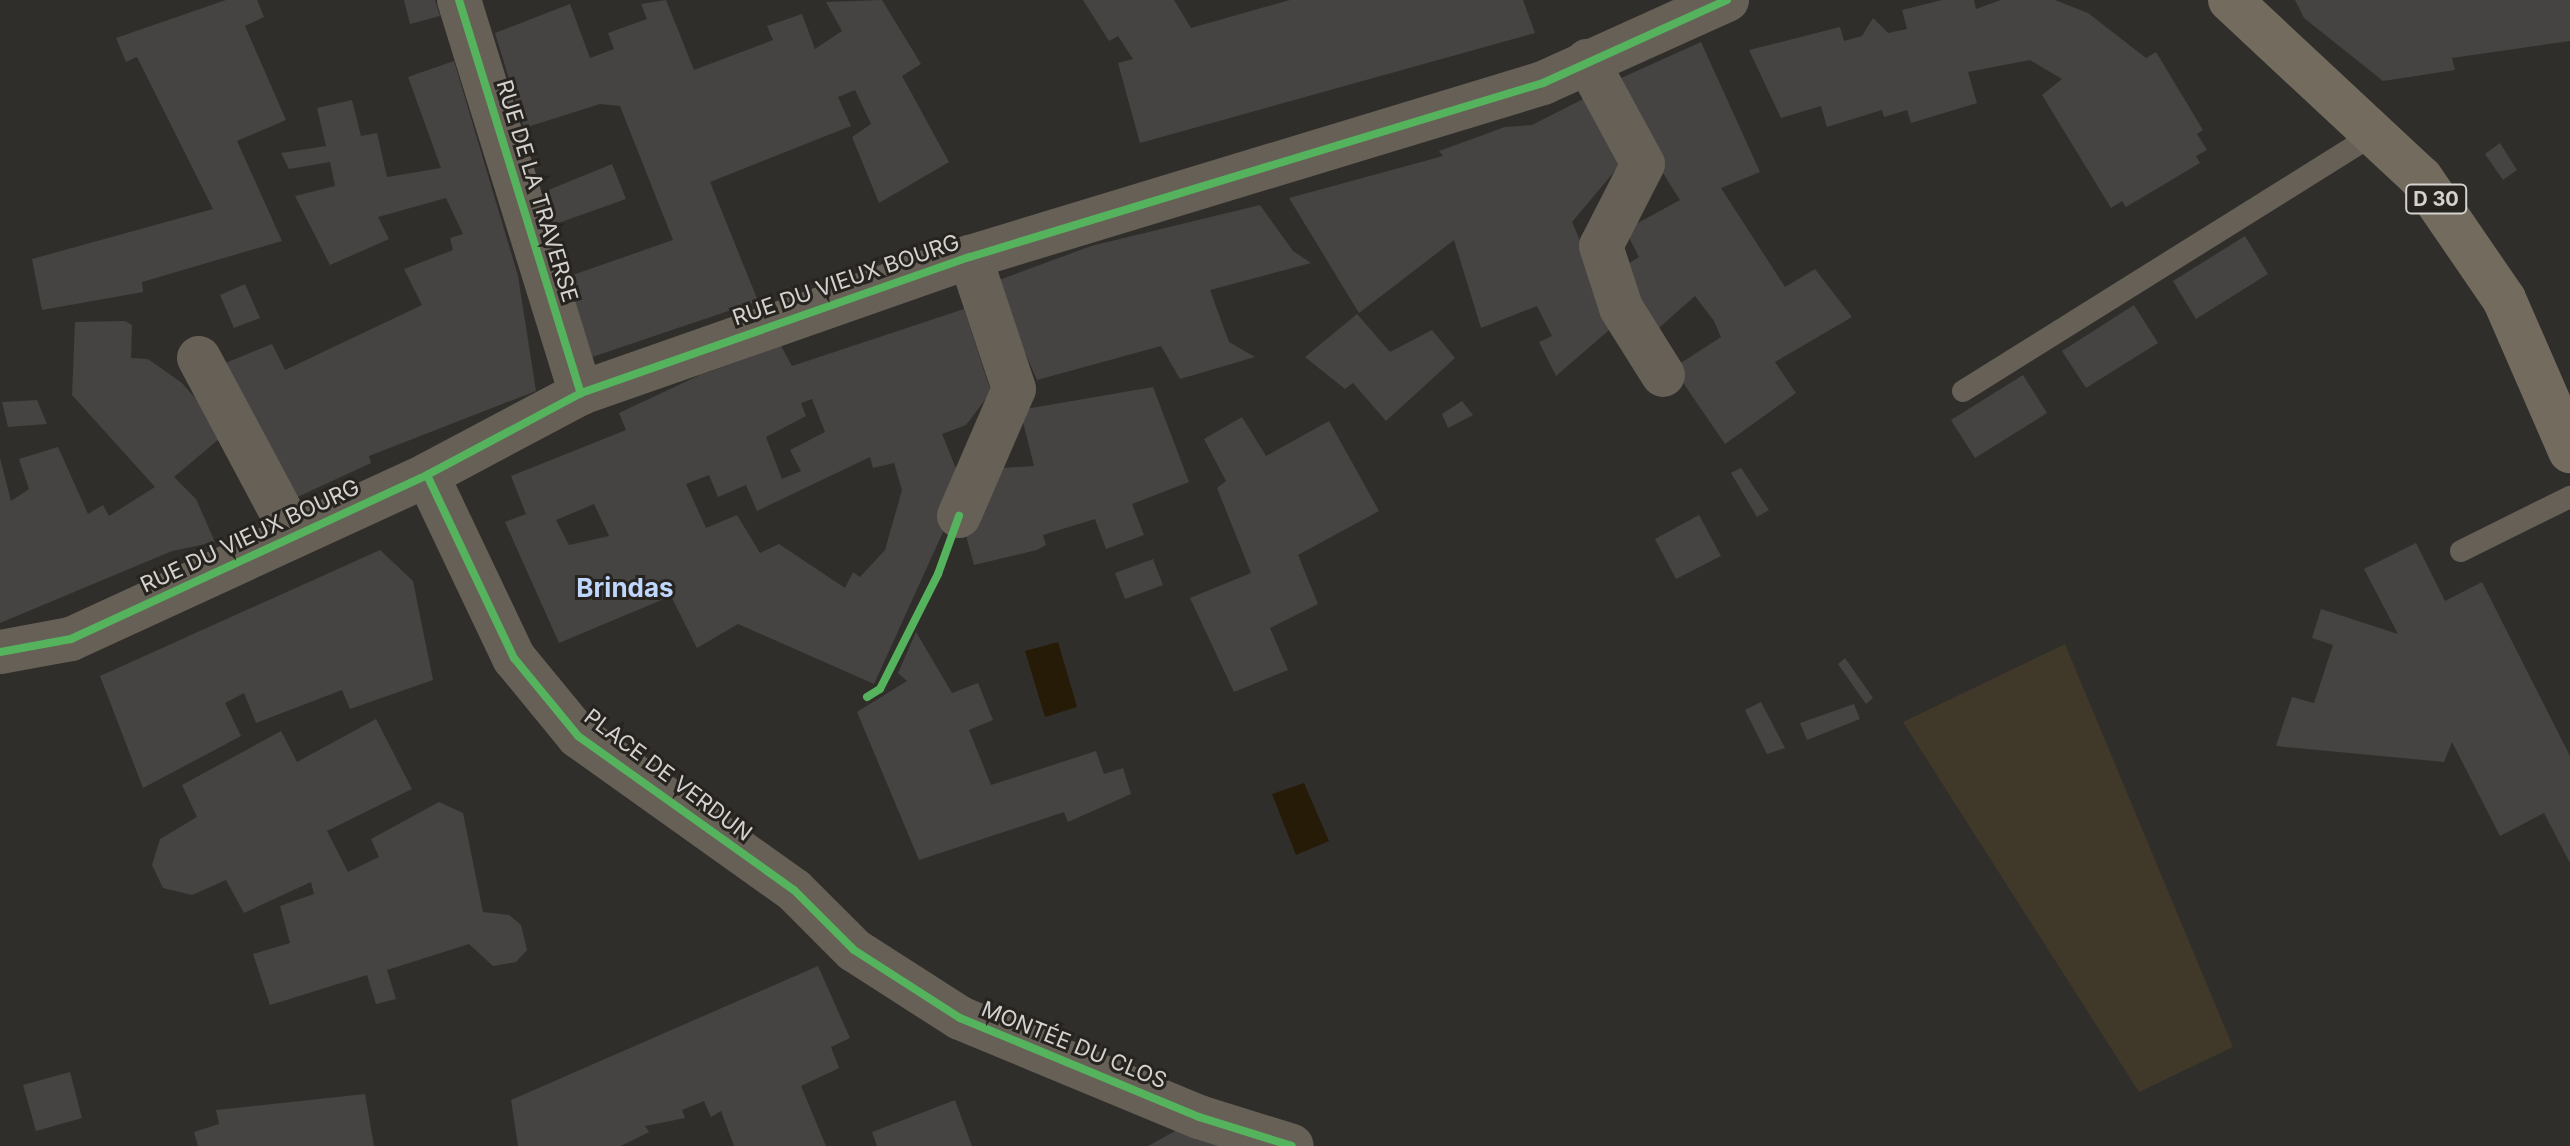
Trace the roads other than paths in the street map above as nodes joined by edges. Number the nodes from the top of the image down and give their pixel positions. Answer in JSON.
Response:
{"nodes":[{"id":1,"x":459,"y":0,"type":"edge"},
{"id":2,"x":1727,"y":0,"type":"edge"},
{"id":3,"x":2230,"y":0,"type":"edge"},
{"id":4,"x":1587,"y":61,"type":"junction"},
{"id":5,"x":2377,"y":132,"type":"junction"},
{"id":6,"x":970,"y":257,"type":"junction"},
{"id":7,"x":199,"y":358,"type":"dead end"},
{"id":8,"x":1663,"y":375,"type":"dead end"},
{"id":9,"x":1963,"y":391,"type":"dead end"},
{"id":10,"x":581,"y":393,"type":"junction"},
{"id":11,"x":2570,"y":451,"type":"edge"},
{"id":12,"x":427,"y":475,"type":"junction"},
{"id":13,"x":2570,"y":497,"type":"edge"},
{"id":14,"x":959,"y":516,"type":"dead end"},
{"id":15,"x":294,"y":536,"type":"junction"},
{"id":16,"x":2461,"y":551,"type":"dead end"},
{"id":17,"x":0,"y":652,"type":"edge"},
{"id":18,"x":854,"y":950,"type":"joint"},
{"id":19,"x":1292,"y":1146,"type":"edge"}],
"edges":[{"from":1,"to":10,"type":"street","name":"RUE DE LA TRAVERSE"},
{"from":2,"to":4,"type":"street","name":"RUE DU VIEUX BOURG"},
{"from":3,"to":5,"type":"main road","number":"D 30"},
{"from":4,"to":6,"type":"street","name":"RUE DU VIEUX BOURG"},
{"from":4,"to":8,"type":"street"},
{"from":5,"to":9,"type":"lane"},
{"from":5,"to":11,"type":"main road","number":"D 30"},
{"from":6,"to":10,"type":"street","name":"RUE DU VIEUX BOURG"},
{"from":6,"to":14,"type":"street"},
{"from":7,"to":15,"type":"street"},
{"from":10,"to":12,"type":"street","name":"RUE DU VIEUX BOURG"},
{"from":12,"to":15,"type":"street","name":"RUE DU VIEUX BOURG"},
{"from":12,"to":18,"type":"street","name":"PLACE DE VERDUN"},
{"from":13,"to":16,"type":"lane"},
{"from":15,"to":17,"type":"street","name":"RUE DU VIEUX BOURG"},
{"from":18,"to":19,"type":"street","name":"MONTÉE DU CLOS"}]}
